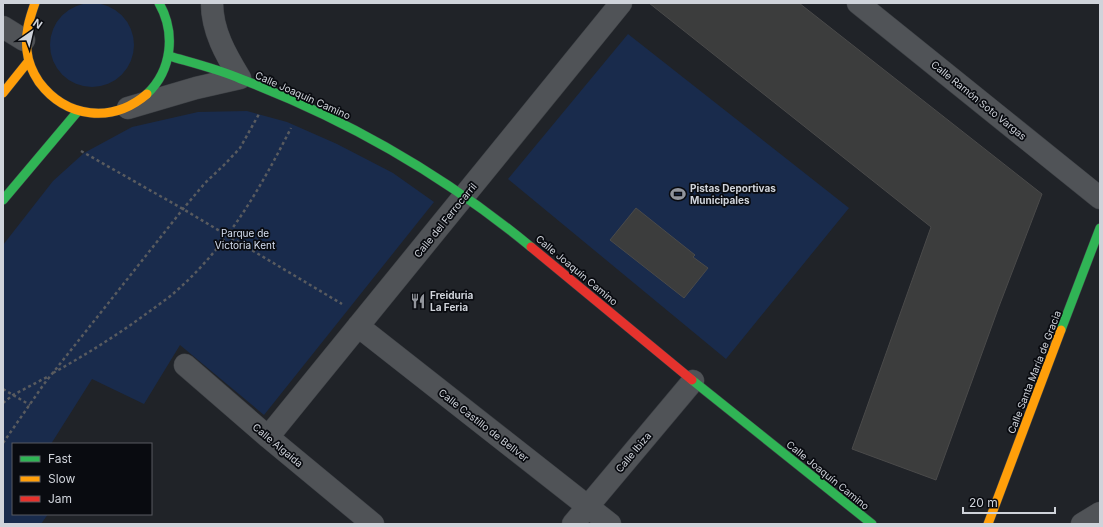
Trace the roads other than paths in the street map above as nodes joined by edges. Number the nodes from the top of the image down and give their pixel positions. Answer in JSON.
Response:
{"nodes":[{"id":1,"x":35,"y":3,"type":"edge"},
{"id":2,"x":212,"y":3,"type":"edge"},
{"id":3,"x":621,"y":3,"type":"edge"},
{"id":4,"x":858,"y":3,"type":"edge"},
{"id":5,"x":163,"y":5,"type":"edge"},
{"id":6,"x":3,"y":27,"type":"edge"},
{"id":7,"x":24,"y":40,"type":"junction"},
{"id":8,"x":169,"y":56,"type":"junction"},
{"id":9,"x":27,"y":63,"type":"junction"},
{"id":10,"x":240,"y":78,"type":"junction"},
{"id":11,"x":3,"y":93,"type":"edge"},
{"id":12,"x":127,"y":108,"type":"junction"},
{"id":13,"x":78,"y":111,"type":"junction"},
{"id":14,"x":465,"y":196,"type":"junction"},
{"id":15,"x":1100,"y":198,"type":"edge"},
{"id":16,"x":3,"y":200,"type":"edge"},
{"id":17,"x":1100,"y":228,"type":"edge"},
{"id":18,"x":362,"y":322,"type":"junction"},
{"id":19,"x":185,"y":365,"type":"dead end"},
{"id":20,"x":693,"y":381,"type":"junction"},
{"id":21,"x":268,"y":437,"type":"junction"},
{"id":22,"x":588,"y":506,"type":"junction"},
{"id":23,"x":1100,"y":513,"type":"edge"},
{"id":24,"x":373,"y":524,"type":"edge"},
{"id":25,"x":573,"y":524,"type":"edge"},
{"id":26,"x":610,"y":524,"type":"edge"},
{"id":27,"x":872,"y":524,"type":"edge"},
{"id":28,"x":988,"y":524,"type":"edge"},
{"id":29,"x":1082,"y":524,"type":"edge"}],
"edges":[{"from":1,"to":7,"type":"street"},
{"from":2,"to":10,"type":"street"},
{"from":3,"to":14,"type":"street","name":"Calle del Ferrocarril"},
{"from":4,"to":15,"type":"street","name":"Calle Ramón Soto Vargas"},
{"from":5,"to":8,"type":"street"},
{"from":6,"to":7,"type":"street"},
{"from":7,"to":9,"type":"street"},
{"from":8,"to":10,"type":"street","name":"Calle Joaquín Camino"},
{"from":8,"to":12,"type":"street"},
{"from":9,"to":11,"type":"street"},
{"from":9,"to":13,"type":"street"},
{"from":10,"to":12,"type":"street"},
{"from":10,"to":14,"type":"street","name":"Calle Joaquín Camino"},
{"from":12,"to":13,"type":"street"},
{"from":13,"to":16,"type":"street"},
{"from":14,"to":18,"type":"street","name":"Calle del Ferrocarril"},
{"from":14,"to":20,"type":"street","name":"Calle Joaquín Camino"},
{"from":17,"to":28,"type":"street","name":"Calle Santa María de Gracia"},
{"from":18,"to":21,"type":"street","name":"Calle del Ferrocarril"},
{"from":18,"to":22,"type":"street","name":"Calle Castillo de Bellver"},
{"from":19,"to":21,"type":"street","name":"Calle Algaida"},
{"from":20,"to":22,"type":"street","name":"Calle Ibiza"},
{"from":20,"to":27,"type":"street","name":"Calle Joaquín Camino"},
{"from":21,"to":24,"type":"street","name":"Calle Algaida"},
{"from":22,"to":25,"type":"street","name":"Calle Ibiza"},
{"from":22,"to":26,"type":"street","name":"Calle Castillo de Bellver"},
{"from":23,"to":29,"type":"street"}]}
